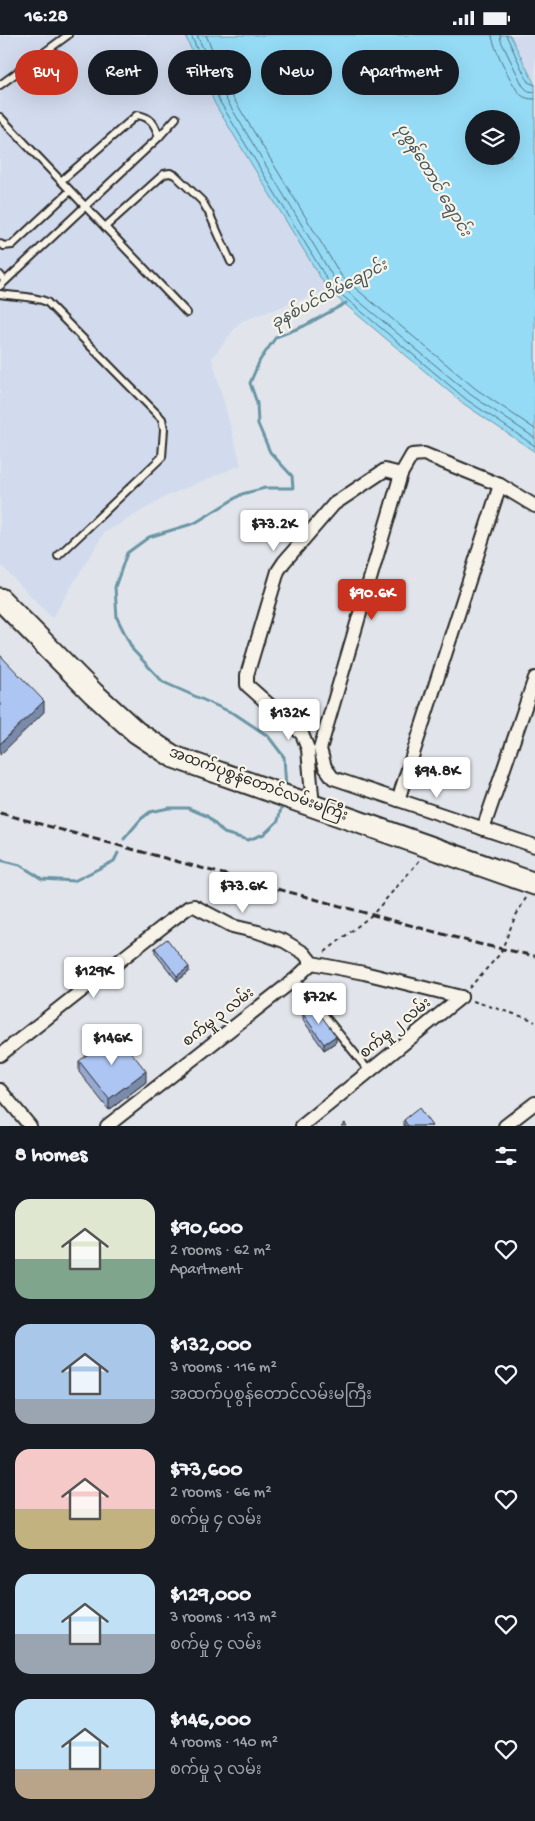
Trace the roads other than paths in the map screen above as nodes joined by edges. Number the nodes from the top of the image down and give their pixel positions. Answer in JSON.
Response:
{"nodes":[{"id":1,"x":68,"y":35,"type":"edge"},
{"id":2,"x":0,"y":85,"type":"edge"},
{"id":3,"x":0,"y":117,"type":"edge"},
{"id":4,"x":176,"y":118,"type":"dead end"},
{"id":5,"x":159,"y":137,"type":"junction"},
{"id":6,"x":61,"y":181,"type":"junction"},
{"id":7,"x":70,"y":191,"type":"junction"},
{"id":8,"x":84,"y":205,"type":"junction"},
{"id":9,"x":105,"y":227,"type":"junction"},
{"id":10,"x":0,"y":244,"type":"edge"},
{"id":11,"x":231,"y":262,"type":"dead end"},
{"id":12,"x":0,"y":275,"type":"edge"},
{"id":13,"x":6,"y":281,"type":"junction"},
{"id":14,"x":0,"y":286,"type":"edge"},
{"id":15,"x":0,"y":293,"type":"edge"},
{"id":16,"x":187,"y":313,"type":"dead end"},
{"id":17,"x":401,"y":474,"type":"junction"},
{"id":18,"x":500,"y":485,"type":"junction"},
{"id":19,"x":535,"y":506,"type":"edge"},
{"id":20,"x":58,"y":556,"type":"dead end"},
{"id":21,"x":0,"y":599,"type":"edge"},
{"id":22,"x":535,"y":678,"type":"edge"},
{"id":23,"x":398,"y":800,"type":"junction"},
{"id":24,"x":305,"y":804,"type":"junction"},
{"id":25,"x":483,"y":829,"type":"junction"},
{"id":26,"x":535,"y":846,"type":"edge"},
{"id":27,"x":535,"y":884,"type":"edge"},
{"id":28,"x":312,"y":963,"type":"junction"},
{"id":29,"x":295,"y":979,"type":"junction"},
{"id":30,"x":0,"y":1055,"type":"edge"},
{"id":31,"x":369,"y":1071,"type":"junction"},
{"id":32,"x":0,"y":1090,"type":"edge"},
{"id":33,"x":535,"y":1103,"type":"edge"},
{"id":34,"x":30,"y":1126,"type":"edge"},
{"id":35,"x":107,"y":1126,"type":"edge"},
{"id":36,"x":302,"y":1126,"type":"edge"},
{"id":37,"x":505,"y":1126,"type":"edge"}],
"edges":[{"from":1,"to":2,"type":"lane"},
{"from":3,"to":6,"type":"lane"},
{"from":4,"to":5,"type":"lane"},
{"from":5,"to":6,"type":"lane"},
{"from":5,"to":8,"type":"lane"},
{"from":6,"to":7,"type":"lane"},
{"from":7,"to":8,"type":"lane"},
{"from":7,"to":10,"type":"lane"},
{"from":8,"to":9,"type":"lane"},
{"from":8,"to":13,"type":"lane"},
{"from":9,"to":11,"type":"lane"},
{"from":9,"to":16,"type":"lane"},
{"from":12,"to":13,"type":"lane"},
{"from":13,"to":14,"type":"lane"},
{"from":15,"to":20,"type":"lane"},
{"from":17,"to":18,"type":"street"},
{"from":17,"to":23,"type":"street"},
{"from":17,"to":24,"type":"street"},
{"from":18,"to":19,"type":"street"},
{"from":18,"to":23,"type":"street"},
{"from":21,"to":24,"type":"main road","name":"အထက်ပုစွန်တောင်လမ်းမကြီး"},
{"from":22,"to":25,"type":"street"},
{"from":23,"to":25,"type":"street"},
{"from":24,"to":27,"type":"main road","name":"အထက်ပုစွန်တောင်လမ်းမကြီး"},
{"from":25,"to":26,"type":"street"},
{"from":28,"to":29,"type":"street","name":"စက်မှု ၃ လမ်း"},
{"from":28,"to":30,"type":"street"},
{"from":28,"to":31,"type":"street","name":"စက်မှု ၂ လမ်း"},
{"from":29,"to":31,"type":"lane"},
{"from":29,"to":35,"type":"street","name":"စက်မှု ၃ လမ်း"},
{"from":31,"to":36,"type":"street","name":"စက်မှု ၂ လမ်း"},
{"from":32,"to":34,"type":"street"},
{"from":33,"to":37,"type":"street"}]}
